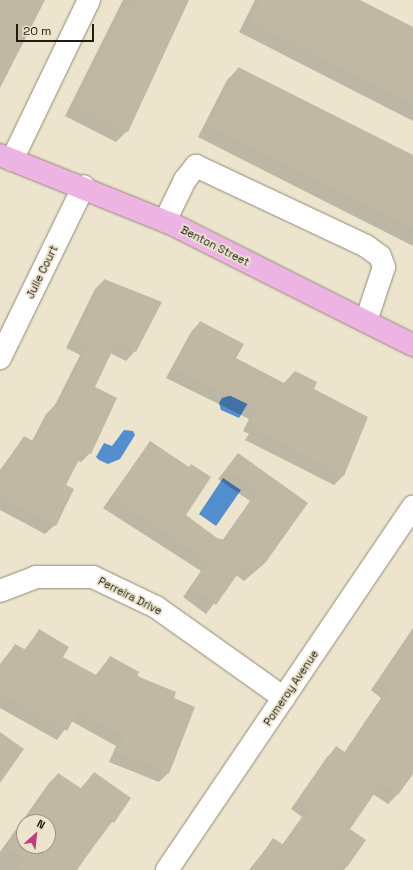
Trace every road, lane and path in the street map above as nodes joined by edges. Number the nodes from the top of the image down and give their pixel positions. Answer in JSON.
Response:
{"nodes":[{"id":1,"x":89,"y":0,"type":"edge"},
{"id":2,"x":6,"y":158,"type":"edge"},
{"id":3,"x":84,"y":186,"type":"junction"},
{"id":4,"x":165,"y":221,"type":"junction"},
{"id":5,"x":366,"y":321,"type":"junction"},
{"id":6,"x":413,"y":345,"type":"edge"},
{"id":7,"x":0,"y":358,"type":"edge"},
{"id":8,"x":413,"y":506,"type":"edge"},
{"id":9,"x":0,"y":591,"type":"edge"},
{"id":10,"x":284,"y":698,"type":"junction"},
{"id":11,"x":167,"y":870,"type":"edge"}],
"edges":[{"from":1,"to":2,"type":"street","name":"Benton Street"},
{"from":2,"to":3,"type":"main road","name":"Benton Street"},
{"from":3,"to":4,"type":"main road","name":"Benton Street"},
{"from":3,"to":7,"type":"street","name":"Julie Court"},
{"from":4,"to":5,"type":"main road","name":"Benton Street"},
{"from":4,"to":5,"type":"street"},
{"from":5,"to":6,"type":"main road","name":"Benton Street"},
{"from":8,"to":10,"type":"street","name":"Pomeroy Avenue"},
{"from":9,"to":10,"type":"street","name":"Perreira Drive"},
{"from":10,"to":11,"type":"street","name":"Pomeroy Avenue"}]}
